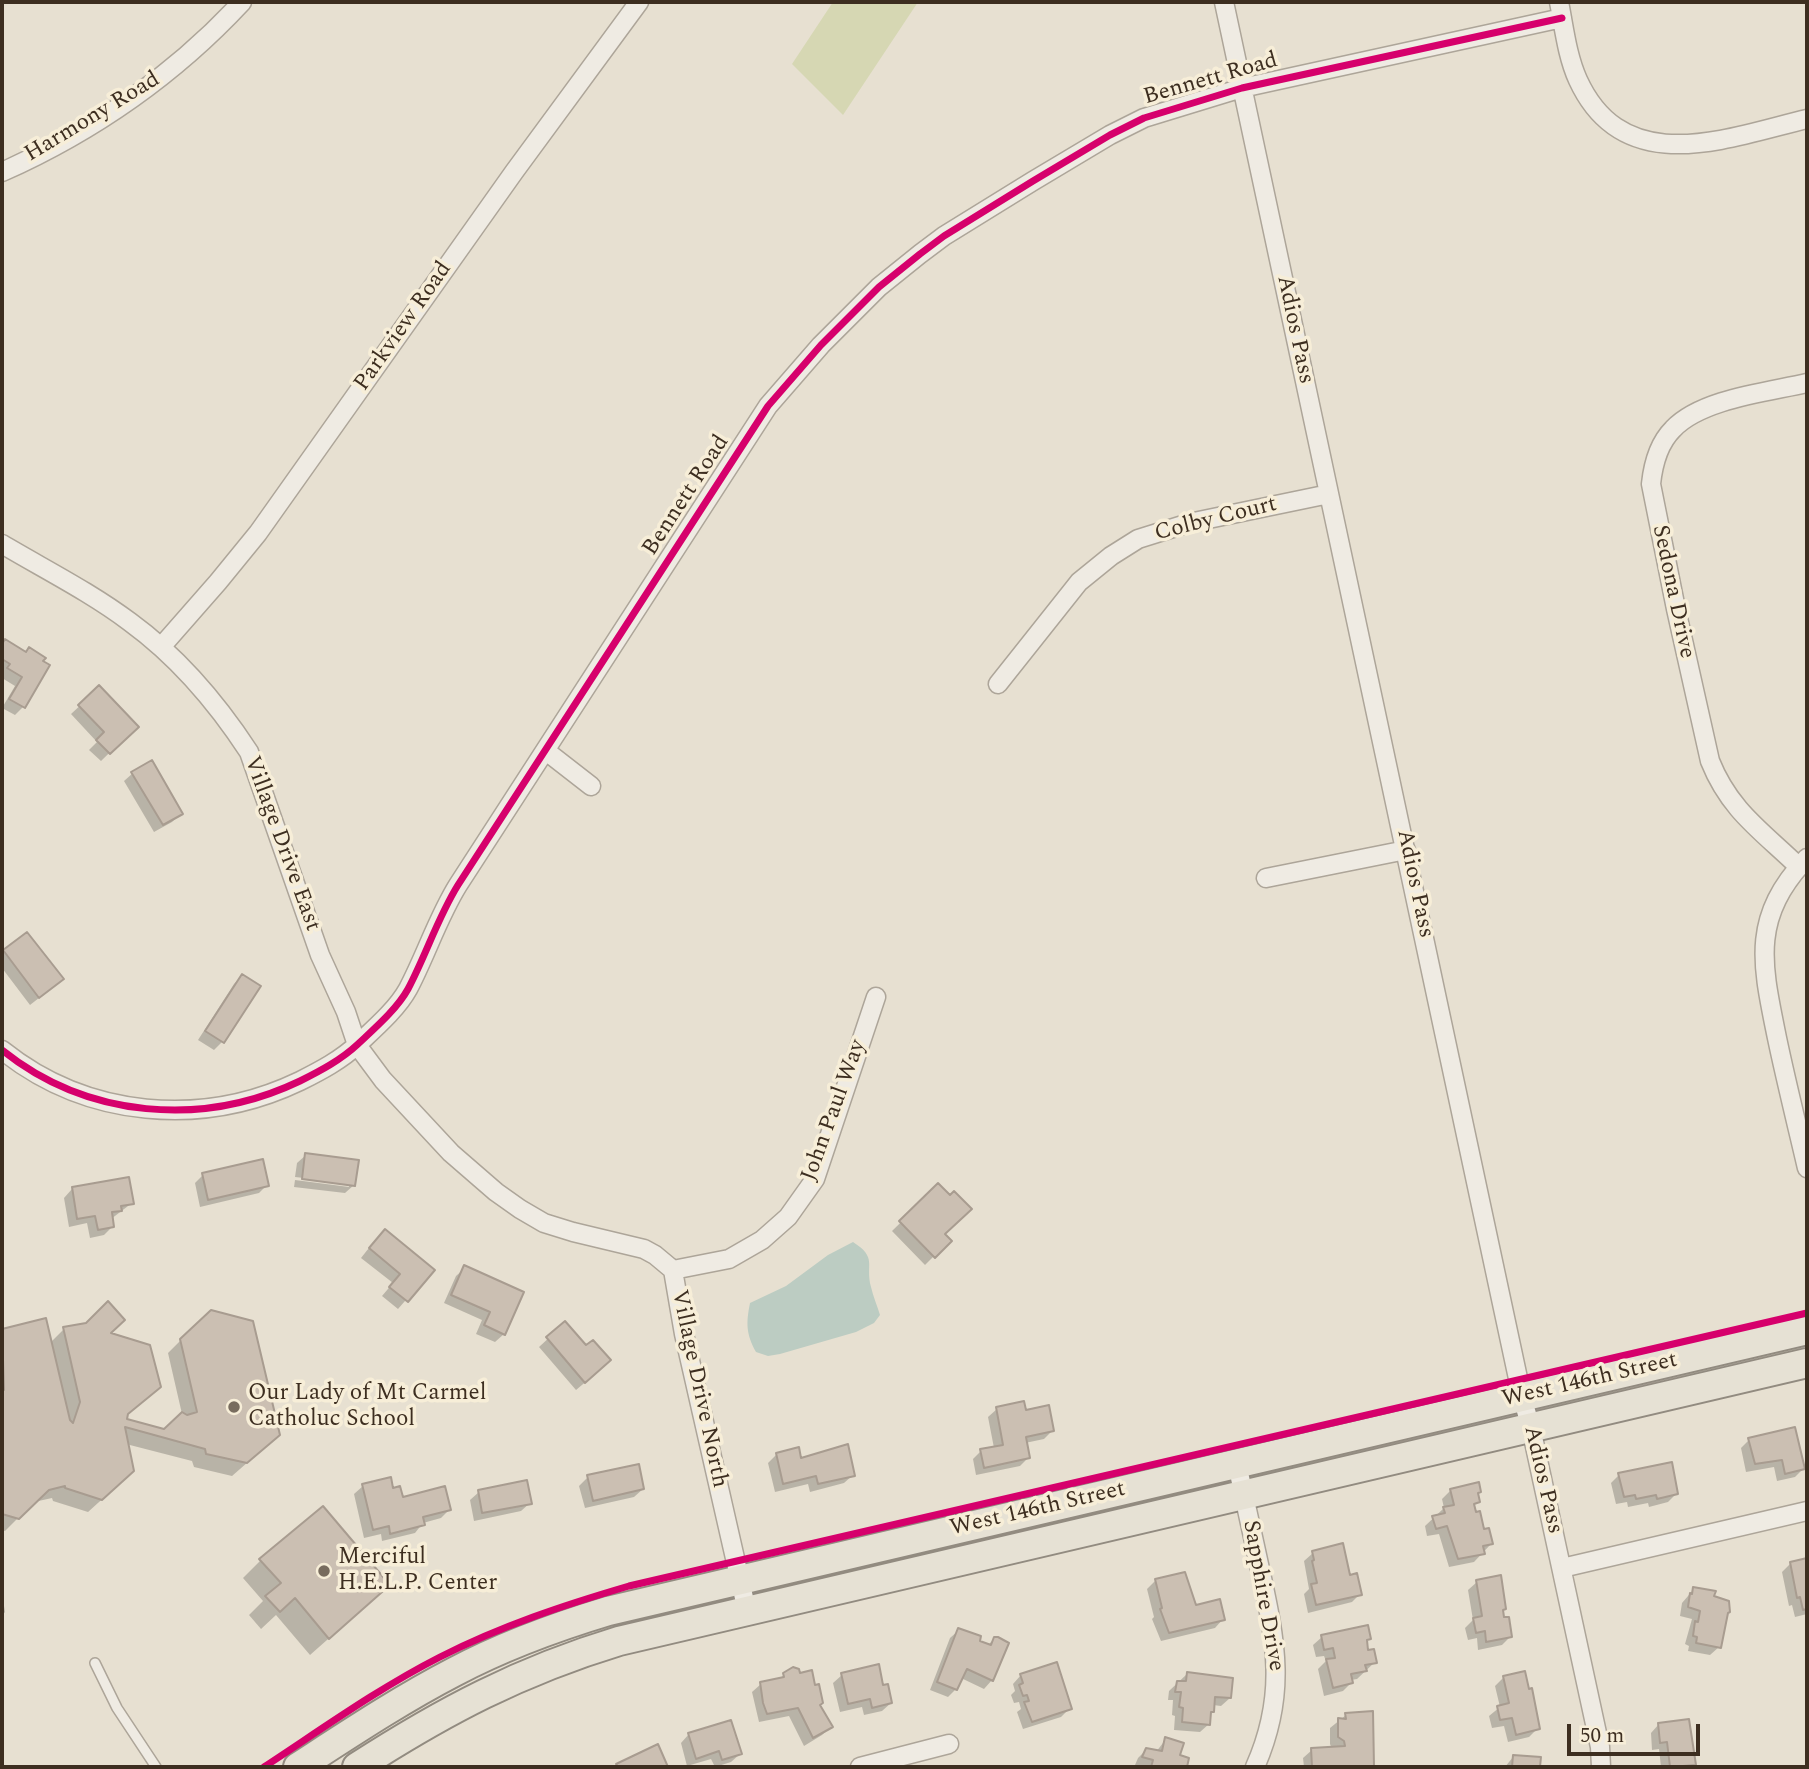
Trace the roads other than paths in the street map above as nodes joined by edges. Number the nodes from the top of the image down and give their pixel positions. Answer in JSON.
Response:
{"nodes":[{"id":1,"x":242,"y":2,"type":"edge"},
{"id":2,"x":639,"y":2,"type":"edge"},
{"id":3,"x":1224,"y":2,"type":"edge"},
{"id":4,"x":1561,"y":10,"type":"edge"},
{"id":5,"x":1242,"y":88,"type":"junction"},
{"id":6,"x":1807,"y":119,"type":"edge"},
{"id":7,"x":2,"y":172,"type":"edge"},
{"id":8,"x":1807,"y":383,"type":"edge"},
{"id":9,"x":1329,"y":494,"type":"junction"},
{"id":10,"x":2,"y":544,"type":"edge"},
{"id":11,"x":161,"y":647,"type":"junction"},
{"id":12,"x":998,"y":684,"type":"dead end"},
{"id":13,"x":545,"y":751,"type":"junction"},
{"id":14,"x":591,"y":786,"type":"dead end"},
{"id":15,"x":1406,"y":850,"type":"junction"},
{"id":16,"x":1803,"y":863,"type":"edge"},
{"id":17,"x":1266,"y":878,"type":"dead end"},
{"id":18,"x":876,"y":997,"type":"dead end"},
{"id":19,"x":357,"y":1045,"type":"junction"},
{"id":20,"x":2,"y":1050,"type":"edge"},
{"id":21,"x":1807,"y":1168,"type":"edge"},
{"id":22,"x":673,"y":1270,"type":"junction"},
{"id":23,"x":1807,"y":1330,"type":"edge"},
{"id":24,"x":1807,"y":1363,"type":"edge"},
{"id":25,"x":1522,"y":1397,"type":"junction"},
{"id":26,"x":1531,"y":1428,"type":"junction"},
{"id":27,"x":1237,"y":1464,"type":"junction"},
{"id":28,"x":1244,"y":1495,"type":"junction"},
{"id":29,"x":1807,"y":1511,"type":"edge"},
{"id":30,"x":1562,"y":1568,"type":"junction"},
{"id":31,"x":740,"y":1580,"type":"junction"},
{"id":32,"x":747,"y":1611,"type":"junction"},
{"id":33,"x":95,"y":1663,"type":"dead end"},
{"id":34,"x":949,"y":1744,"type":"dead end"},
{"id":35,"x":156,"y":1767,"type":"edge"},
{"id":36,"x":298,"y":1767,"type":"edge"},
{"id":37,"x":357,"y":1767,"type":"edge"},
{"id":38,"x":860,"y":1767,"type":"edge"},
{"id":39,"x":1255,"y":1767,"type":"edge"},
{"id":40,"x":1601,"y":1767,"type":"edge"}],
"edges":[{"from":1,"to":7,"type":"street","name":"Harmony Road"},
{"from":2,"to":11,"type":"street","name":"Parkview Road"},
{"from":3,"to":5,"type":"street","name":"Adios Pass"},
{"from":4,"to":5,"type":"street","name":"Bennett Road"},
{"from":4,"to":6,"type":"street"},
{"from":5,"to":9,"type":"street","name":"Adios Pass"},
{"from":5,"to":13,"type":"street","name":"Bennett Road"},
{"from":8,"to":16,"type":"street","name":"Sedona Drive"},
{"from":9,"to":12,"type":"street","name":"Colby Court"},
{"from":9,"to":15,"type":"street","name":"Adios Pass"},
{"from":10,"to":11,"type":"street","name":"Village Drive East"},
{"from":11,"to":19,"type":"street","name":"Village Drive East"},
{"from":13,"to":14,"type":"street"},
{"from":13,"to":19,"type":"street","name":"Bennett Road"},
{"from":15,"to":17,"type":"street"},
{"from":15,"to":25,"type":"street","name":"Adios Pass"},
{"from":16,"to":21,"type":"street"},
{"from":18,"to":22,"type":"street","name":"John Paul Way"},
{"from":19,"to":20,"type":"street","name":"Bennett Road"},
{"from":19,"to":22,"type":"street","name":"Village Drive North"},
{"from":22,"to":31,"type":"street","name":"Village Drive North"},
{"from":23,"to":25,"type":"main road","name":"West 146th Street"},
{"from":24,"to":26,"type":"main road","name":"West 146th Street"},
{"from":25,"to":26,"type":"street","name":"Adios Pass"},
{"from":25,"to":27,"type":"main road","name":"West 146th Street"},
{"from":26,"to":28,"type":"main road","name":"West 146th Street"},
{"from":26,"to":30,"type":"street","name":"Adios Pass"},
{"from":27,"to":28,"type":"street","name":"Sapphire Drive"},
{"from":27,"to":31,"type":"main road","name":"West 146th Street"},
{"from":28,"to":32,"type":"main road","name":"West 146th Street"},
{"from":28,"to":39,"type":"street","name":"Sapphire Drive"},
{"from":29,"to":30,"type":"street"},
{"from":30,"to":40,"type":"street","name":"Adios Pass"},
{"from":31,"to":32,"type":"street","name":"Village Drive North"},
{"from":31,"to":36,"type":"main road","name":"West 146th Street"},
{"from":32,"to":37,"type":"main road","name":"West 146th Street"},
{"from":33,"to":35,"type":"lane"},
{"from":34,"to":38,"type":"street"}]}
